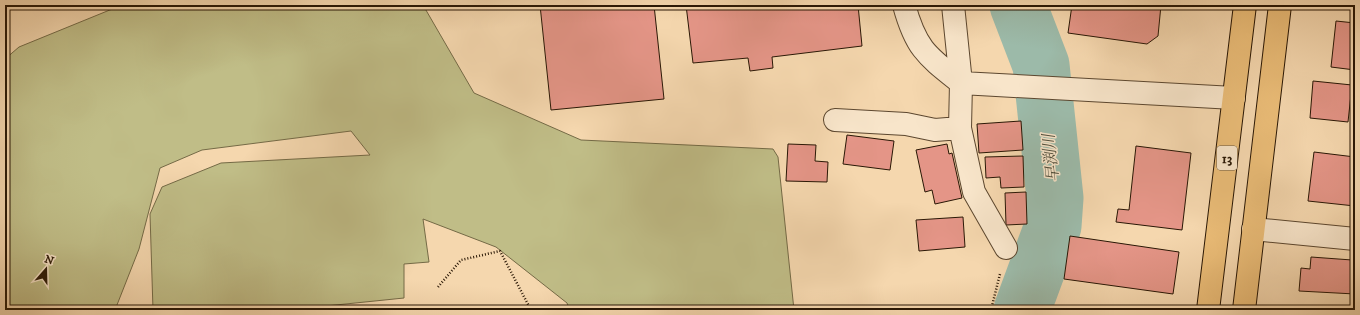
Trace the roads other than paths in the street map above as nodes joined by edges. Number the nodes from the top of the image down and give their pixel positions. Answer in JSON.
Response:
{"nodes":[{"id":1,"x":904,"y":5,"type":"edge"},
{"id":2,"x":953,"y":5,"type":"edge"},
{"id":3,"x":1245,"y":5,"type":"edge"},
{"id":4,"x":1280,"y":5,"type":"edge"},
{"id":5,"x":961,"y":83,"type":"junction"},
{"id":6,"x":1234,"y":98,"type":"junction"},
{"id":7,"x":835,"y":120,"type":"dead end"},
{"id":8,"x":960,"y":128,"type":"junction"},
{"id":9,"x":1253,"y":228,"type":"junction"},
{"id":10,"x":1355,"y":239,"type":"edge"},
{"id":11,"x":1006,"y":248,"type":"road end"},
{"id":12,"x":1208,"y":310,"type":"edge"},
{"id":13,"x":1244,"y":310,"type":"edge"}],
"edges":[{"from":1,"to":5,"type":"street"},
{"from":2,"to":5,"type":"street"},
{"from":3,"to":6,"type":"main road","number":"13"},
{"from":4,"to":9,"type":"main road"},
{"from":5,"to":6,"type":"street"},
{"from":5,"to":8,"type":"street"},
{"from":6,"to":12,"type":"main road","number":"13"},
{"from":7,"to":8,"type":"street"},
{"from":8,"to":11,"type":"street"},
{"from":9,"to":10,"type":"street"},
{"from":9,"to":13,"type":"main road"}]}
